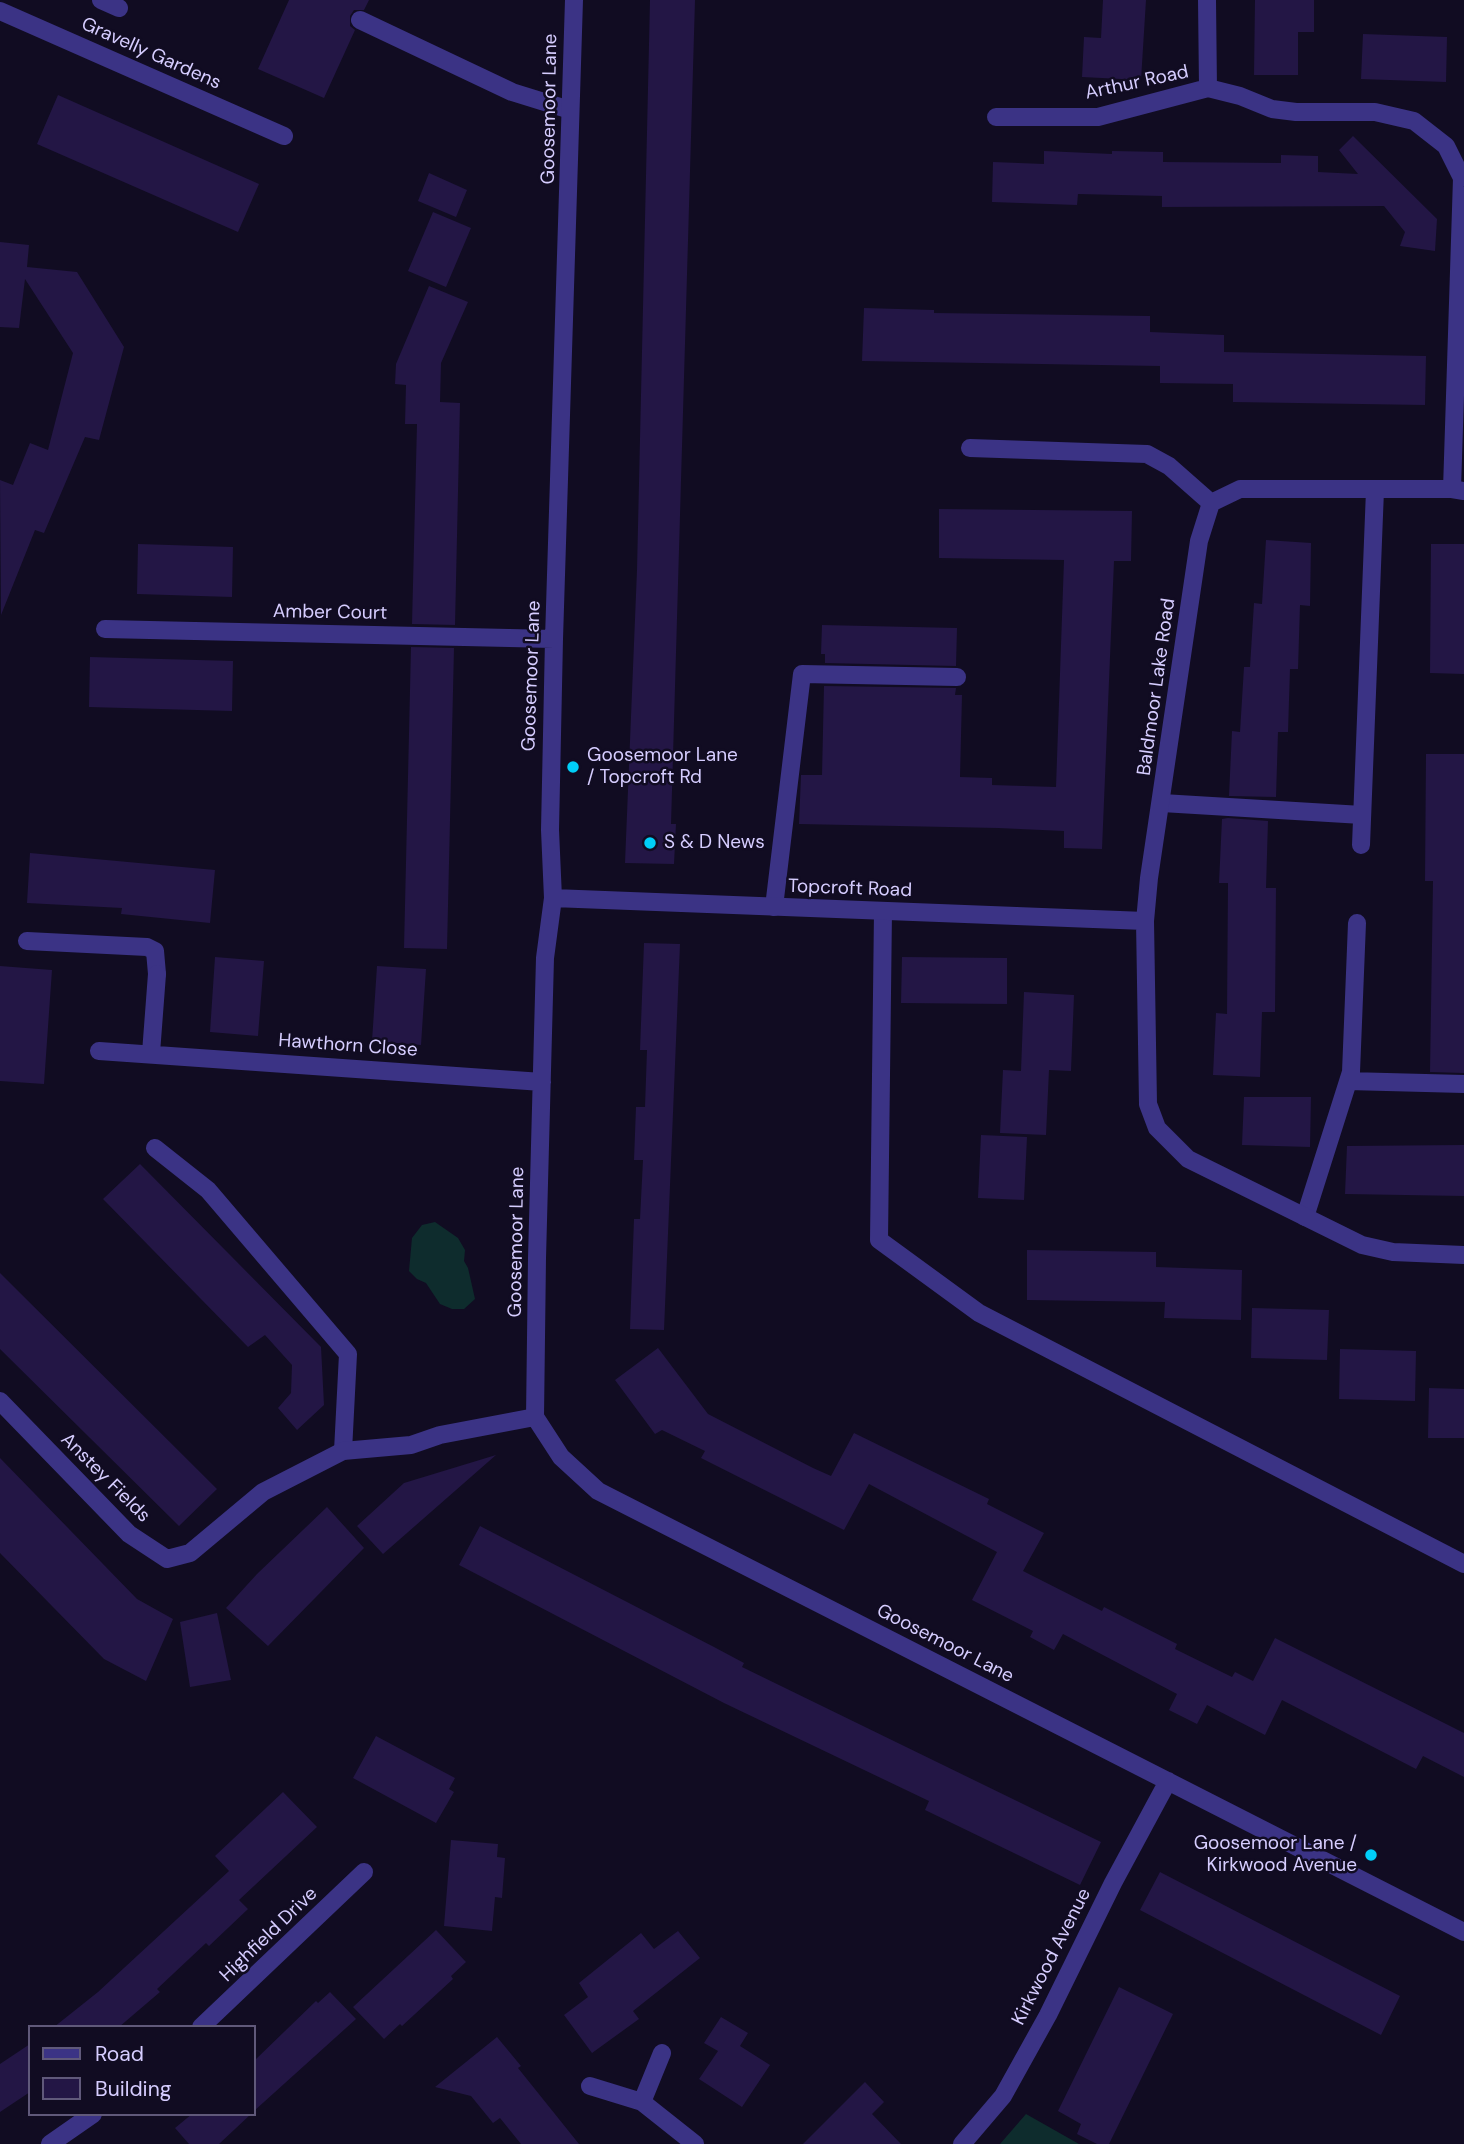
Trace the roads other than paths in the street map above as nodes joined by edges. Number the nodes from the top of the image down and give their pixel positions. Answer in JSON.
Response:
{"nodes":[{"id":1,"x":100,"y":0,"type":"edge"},
{"id":2,"x":574,"y":0,"type":"edge"},
{"id":3,"x":1207,"y":0,"type":"edge"},
{"id":4,"x":119,"y":8,"type":"dead end"},
{"id":5,"x":0,"y":11,"type":"edge"},
{"id":6,"x":360,"y":20,"type":"dead end"},
{"id":7,"x":1208,"y":88,"type":"junction"},
{"id":8,"x":570,"y":110,"type":"junction"},
{"id":9,"x":996,"y":117,"type":"dead end"},
{"id":10,"x":285,"y":136,"type":"dead end"},
{"id":11,"x":1463,"y":178,"type":"edge"},
{"id":12,"x":970,"y":448,"type":"dead end"},
{"id":13,"x":1375,"y":490,"type":"junction"},
{"id":14,"x":1458,"y":490,"type":"edge"},
{"id":15,"x":1211,"y":503,"type":"junction"},
{"id":16,"x":105,"y":629,"type":"dead end"},
{"id":17,"x":554,"y":639,"type":"junction"},
{"id":18,"x":957,"y":677,"type":"dead end"},
{"id":19,"x":1162,"y":803,"type":"junction"},
{"id":20,"x":1362,"y":815,"type":"junction"},
{"id":21,"x":1362,"y":845,"type":"dead end"},
{"id":22,"x":553,"y":898,"type":"junction"},
{"id":23,"x":774,"y":906,"type":"junction"},
{"id":24,"x":883,"y":911,"type":"junction"},
{"id":25,"x":1145,"y":921,"type":"junction"},
{"id":26,"x":1357,"y":923,"type":"dead end"},
{"id":27,"x":27,"y":941,"type":"dead end"},
{"id":28,"x":99,"y":1051,"type":"dead end"},
{"id":29,"x":151,"y":1053,"type":"junction"},
{"id":30,"x":1348,"y":1081,"type":"junction"},
{"id":31,"x":542,"y":1082,"type":"junction"},
{"id":32,"x":1464,"y":1084,"type":"edge"},
{"id":33,"x":155,"y":1148,"type":"dead end"},
{"id":34,"x":1305,"y":1217,"type":"junction"},
{"id":35,"x":1464,"y":1255,"type":"edge"},
{"id":36,"x":0,"y":1401,"type":"edge"},
{"id":37,"x":536,"y":1417,"type":"junction"},
{"id":38,"x":343,"y":1451,"type":"junction"},
{"id":39,"x":1464,"y":1564,"type":"edge"},
{"id":40,"x":1168,"y":1781,"type":"junction"},
{"id":41,"x":365,"y":1872,"type":"dead end"},
{"id":42,"x":1464,"y":1932,"type":"edge"},
{"id":43,"x":203,"y":2025,"type":"edge"},
{"id":44,"x":662,"y":2053,"type":"dead end"},
{"id":45,"x":590,"y":2086,"type":"dead end"},
{"id":46,"x":642,"y":2102,"type":"junction"},
{"id":47,"x":90,"y":2116,"type":"edge"},
{"id":48,"x":50,"y":2144,"type":"edge"},
{"id":49,"x":695,"y":2144,"type":"edge"},
{"id":50,"x":962,"y":2144,"type":"edge"}],
"edges":[{"from":1,"to":4,"type":"street"},
{"from":2,"to":8,"type":"street","name":"Goosemoor Lane"},
{"from":3,"to":7,"type":"street"},
{"from":5,"to":10,"type":"street","name":"Gravelly Gardens"},
{"from":6,"to":8,"type":"street"},
{"from":7,"to":9,"type":"street","name":"Arthur Road"},
{"from":7,"to":11,"type":"street","name":"Arthur Road"},
{"from":8,"to":17,"type":"street","name":"Goosemoor Lane"},
{"from":11,"to":14,"type":"street"},
{"from":12,"to":15,"type":"street"},
{"from":13,"to":14,"type":"street"},
{"from":13,"to":15,"type":"street"},
{"from":13,"to":20,"type":"street"},
{"from":15,"to":19,"type":"street","name":"Baldmoor Lake Road"},
{"from":16,"to":17,"type":"street","name":"Amber Court"},
{"from":17,"to":22,"type":"street","name":"Goosemoor Lane"},
{"from":18,"to":23,"type":"street"},
{"from":19,"to":20,"type":"street"},
{"from":19,"to":25,"type":"street","name":"Baldmoor Lake Road"},
{"from":20,"to":21,"type":"street"},
{"from":22,"to":23,"type":"street","name":"Topcroft Road"},
{"from":22,"to":31,"type":"street","name":"Goosemoor Lane"},
{"from":23,"to":24,"type":"street","name":"Topcroft Road"},
{"from":24,"to":25,"type":"street","name":"Topcroft Road"},
{"from":24,"to":39,"type":"street"},
{"from":25,"to":34,"type":"street"},
{"from":26,"to":30,"type":"street"},
{"from":27,"to":29,"type":"street"},
{"from":28,"to":29,"type":"street","name":"Hawthorn Close"},
{"from":29,"to":31,"type":"street","name":"Hawthorn Close"},
{"from":30,"to":32,"type":"street"},
{"from":30,"to":34,"type":"street"},
{"from":31,"to":37,"type":"street","name":"Goosemoor Lane"},
{"from":33,"to":38,"type":"street"},
{"from":34,"to":35,"type":"street"},
{"from":36,"to":38,"type":"street","name":"Anstey Fields"},
{"from":37,"to":38,"type":"street","name":"Anstey Fields"},
{"from":37,"to":40,"type":"street","name":"Goosemoor Lane"},
{"from":40,"to":42,"type":"street","name":"Goosemoor Lane"},
{"from":40,"to":50,"type":"street","name":"Kirkwood Avenue"},
{"from":41,"to":43,"type":"street","name":"Highfield Drive"},
{"from":44,"to":46,"type":"street"},
{"from":45,"to":46,"type":"street"},
{"from":46,"to":49,"type":"street"},
{"from":47,"to":48,"type":"street"}]}
